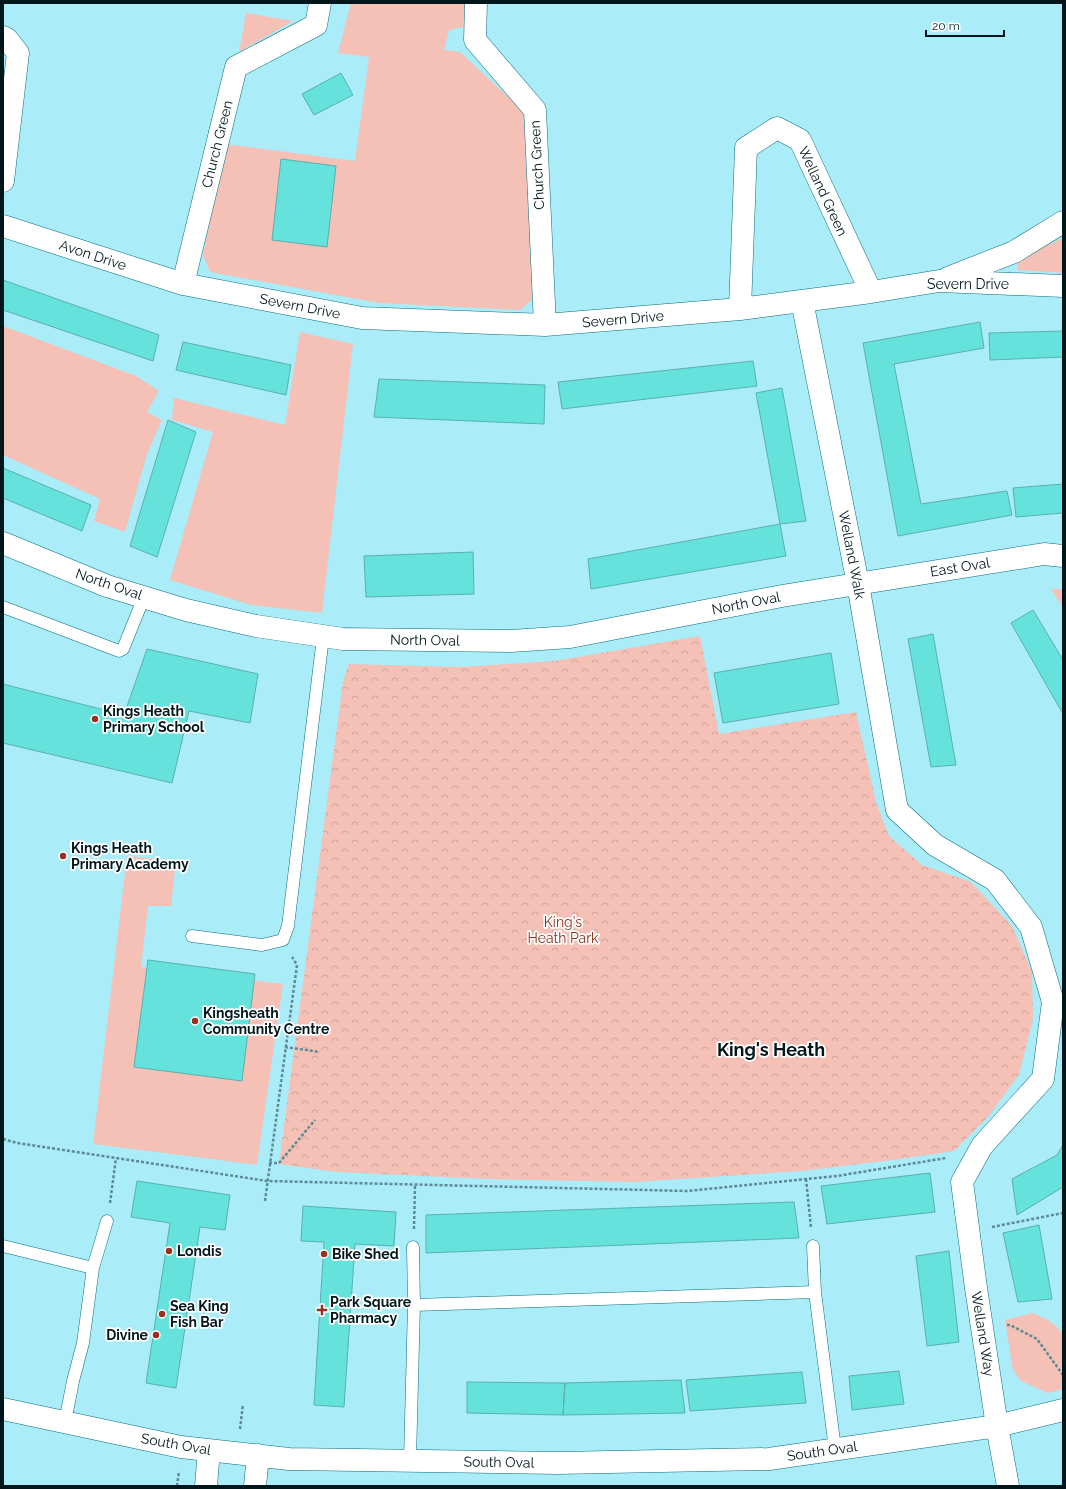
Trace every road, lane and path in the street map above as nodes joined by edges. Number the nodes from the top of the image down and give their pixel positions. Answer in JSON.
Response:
{"nodes":[{"id":1,"x":320,"y":3,"type":"edge"},
{"id":2,"x":476,"y":3,"type":"edge"},
{"id":3,"x":3,"y":38,"type":"edge"},
{"id":4,"x":3,"y":181,"type":"edge"},
{"id":5,"x":1063,"y":222,"type":"edge"},
{"id":6,"x":3,"y":226,"type":"edge"},
{"id":7,"x":939,"y":281,"type":"junction"},
{"id":8,"x":183,"y":284,"type":"junction"},
{"id":9,"x":1063,"y":286,"type":"edge"},
{"id":10,"x":871,"y":292,"type":"junction"},
{"id":11,"x":802,"y":301,"type":"junction"},
{"id":12,"x":740,"y":309,"type":"junction"},
{"id":13,"x":545,"y":326,"type":"junction"},
{"id":14,"x":3,"y":543,"type":"edge"},
{"id":15,"x":1063,"y":556,"type":"edge"},
{"id":16,"x":858,"y":584,"type":"junction"},
{"id":17,"x":144,"y":596,"type":"junction"},
{"id":18,"x":3,"y":607,"type":"edge"},
{"id":19,"x":323,"y":637,"type":"junction"},
{"id":20,"x":192,"y":936,"type":"dead end"},
{"id":21,"x":283,"y":940,"type":"junction"},
{"id":22,"x":1058,"y":1000,"type":"edge"},
{"id":23,"x":285,"y":1047,"type":"junction"},
{"id":24,"x":320,"y":1052,"type":"dead end"},
{"id":25,"x":315,"y":1120,"type":"dead end"},
{"id":26,"x":3,"y":1139,"type":"edge"},
{"id":27,"x":978,"y":1152,"type":"junction"},
{"id":28,"x":116,"y":1158,"type":"junction"},
{"id":29,"x":269,"y":1163,"type":"junction"},
{"id":30,"x":806,"y":1179,"type":"junction"},
{"id":31,"x":267,"y":1181,"type":"junction"},
{"id":32,"x":415,"y":1185,"type":"junction"},
{"id":33,"x":265,"y":1201,"type":"dead end"},
{"id":34,"x":1063,"y":1213,"type":"edge"},
{"id":35,"x":107,"y":1221,"type":"joint"},
{"id":36,"x":968,"y":1232,"type":"junction"},
{"id":37,"x":3,"y":1246,"type":"edge"},
{"id":38,"x":413,"y":1246,"type":"joint"},
{"id":39,"x":813,"y":1246,"type":"joint"},
{"id":40,"x":93,"y":1268,"type":"junction"},
{"id":41,"x":815,"y":1292,"type":"junction"},
{"id":42,"x":414,"y":1305,"type":"junction"},
{"id":43,"x":982,"y":1328,"type":"junction"},
{"id":44,"x":1063,"y":1375,"type":"edge"},
{"id":45,"x":3,"y":1409,"type":"edge"},
{"id":46,"x":1063,"y":1410,"type":"edge"},
{"id":47,"x":65,"y":1422,"type":"junction"},
{"id":48,"x":997,"y":1426,"type":"junction"},
{"id":49,"x":835,"y":1449,"type":"junction"},
{"id":50,"x":210,"y":1450,"type":"junction"},
{"id":51,"x":258,"y":1455,"type":"junction"},
{"id":52,"x":410,"y":1460,"type":"junction"},
{"id":53,"x":206,"y":1486,"type":"edge"},
{"id":54,"x":255,"y":1486,"type":"edge"},
{"id":55,"x":1008,"y":1486,"type":"edge"}],
"edges":[{"from":1,"to":8,"type":"street","name":"Church Green"},
{"from":2,"to":13,"type":"street","name":"Church Green"},
{"from":3,"to":4,"type":"street"},
{"from":5,"to":7,"type":"street"},
{"from":6,"to":8,"type":"street","name":"Avon Drive"},
{"from":7,"to":9,"type":"street","name":"Severn Drive"},
{"from":7,"to":10,"type":"street","name":"Severn Drive"},
{"from":8,"to":13,"type":"street","name":"Severn Drive"},
{"from":10,"to":11,"type":"street","name":"Severn Drive"},
{"from":10,"to":12,"type":"street","name":"Welland Green"},
{"from":11,"to":12,"type":"street","name":"Severn Drive"},
{"from":11,"to":16,"type":"street","name":"Welland Walk"},
{"from":12,"to":13,"type":"street","name":"Severn Drive"},
{"from":14,"to":17,"type":"street","name":"North Oval"},
{"from":15,"to":16,"type":"street","name":"East Oval"},
{"from":16,"to":19,"type":"street","name":"North Oval"},
{"from":16,"to":22,"type":"street","name":"Welland Walk"},
{"from":17,"to":18,"type":"lane"},
{"from":17,"to":19,"type":"street","name":"North Oval"},
{"from":19,"to":21,"type":"lane"},
{"from":20,"to":21,"type":"lane"},
{"from":21,"to":23,"type":"path"},
{"from":22,"to":27,"type":"street"},
{"from":23,"to":24,"type":"path"},
{"from":23,"to":29,"type":"path"},
{"from":25,"to":29,"type":"path"},
{"from":26,"to":28,"type":"path"},
{"from":27,"to":30,"type":"path"},
{"from":27,"to":36,"type":"street","name":"Welland Way"},
{"from":28,"to":31,"type":"path"},
{"from":28,"to":35,"type":"path"},
{"from":29,"to":31,"type":"path"},
{"from":30,"to":32,"type":"path"},
{"from":30,"to":39,"type":"path"},
{"from":31,"to":32,"type":"path"},
{"from":31,"to":33,"type":"path"},
{"from":32,"to":38,"type":"path"},
{"from":34,"to":36,"type":"path"},
{"from":35,"to":40,"type":"lane"},
{"from":36,"to":43,"type":"street","name":"Welland Way"},
{"from":37,"to":40,"type":"lane"},
{"from":38,"to":42,"type":"lane"},
{"from":39,"to":41,"type":"lane"},
{"from":40,"to":47,"type":"lane"},
{"from":41,"to":42,"type":"lane"},
{"from":41,"to":49,"type":"lane"},
{"from":42,"to":52,"type":"lane"},
{"from":43,"to":44,"type":"path"},
{"from":43,"to":48,"type":"street","name":"Welland Way"},
{"from":45,"to":47,"type":"street","name":"South Oval"},
{"from":46,"to":48,"type":"street"},
{"from":47,"to":50,"type":"street","name":"South Oval"},
{"from":48,"to":49,"type":"street","name":"South Oval"},
{"from":48,"to":55,"type":"street","name":"Welland Way"},
{"from":49,"to":52,"type":"street","name":"South Oval"},
{"from":50,"to":51,"type":"street","name":"South Oval"},
{"from":50,"to":53,"type":"street"},
{"from":51,"to":52,"type":"street","name":"South Oval"},
{"from":51,"to":54,"type":"street"}]}
